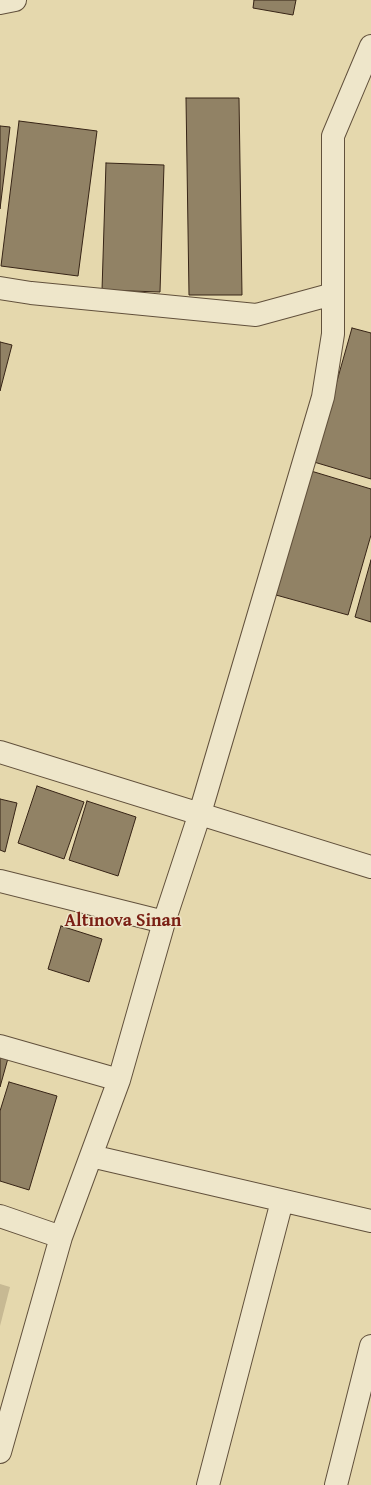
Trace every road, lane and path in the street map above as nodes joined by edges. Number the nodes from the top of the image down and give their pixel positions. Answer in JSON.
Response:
{"nodes":[{"id":1,"x":15,"y":0,"type":"edge"},
{"id":2,"x":0,"y":3,"type":"edge"},
{"id":3,"x":371,"y":46,"type":"edge"},
{"id":4,"x":0,"y":288,"type":"edge"},
{"id":5,"x":333,"y":294,"type":"junction"},
{"id":6,"x":0,"y":752,"type":"edge"},
{"id":7,"x":200,"y":813,"type":"junction"},
{"id":8,"x":371,"y":867,"type":"edge"},
{"id":9,"x":0,"y":881,"type":"edge"},
{"id":10,"x":164,"y":922,"type":"junction"},
{"id":11,"x":0,"y":1046,"type":"edge"},
{"id":12,"x":119,"y":1080,"type":"junction"},
{"id":13,"x":91,"y":1156,"type":"junction"},
{"id":14,"x":282,"y":1201,"type":"junction"},
{"id":15,"x":0,"y":1216,"type":"edge"},
{"id":16,"x":371,"y":1222,"type":"edge"},
{"id":17,"x":61,"y":1237,"type":"junction"},
{"id":18,"x":371,"y":1346,"type":"edge"},
{"id":19,"x":0,"y":1452,"type":"edge"},
{"id":20,"x":208,"y":1485,"type":"edge"},
{"id":21,"x":336,"y":1485,"type":"edge"}],
"edges":[{"from":1,"to":2,"type":"street"},
{"from":3,"to":5,"type":"street"},
{"from":4,"to":5,"type":"street"},
{"from":5,"to":7,"type":"street"},
{"from":6,"to":7,"type":"street"},
{"from":7,"to":8,"type":"street"},
{"from":7,"to":10,"type":"street"},
{"from":9,"to":10,"type":"street"},
{"from":10,"to":12,"type":"street"},
{"from":11,"to":12,"type":"street"},
{"from":12,"to":13,"type":"street"},
{"from":13,"to":14,"type":"street"},
{"from":13,"to":17,"type":"street"},
{"from":14,"to":16,"type":"street"},
{"from":14,"to":20,"type":"street"},
{"from":15,"to":17,"type":"street"},
{"from":17,"to":19,"type":"street"},
{"from":18,"to":21,"type":"street"}]}
